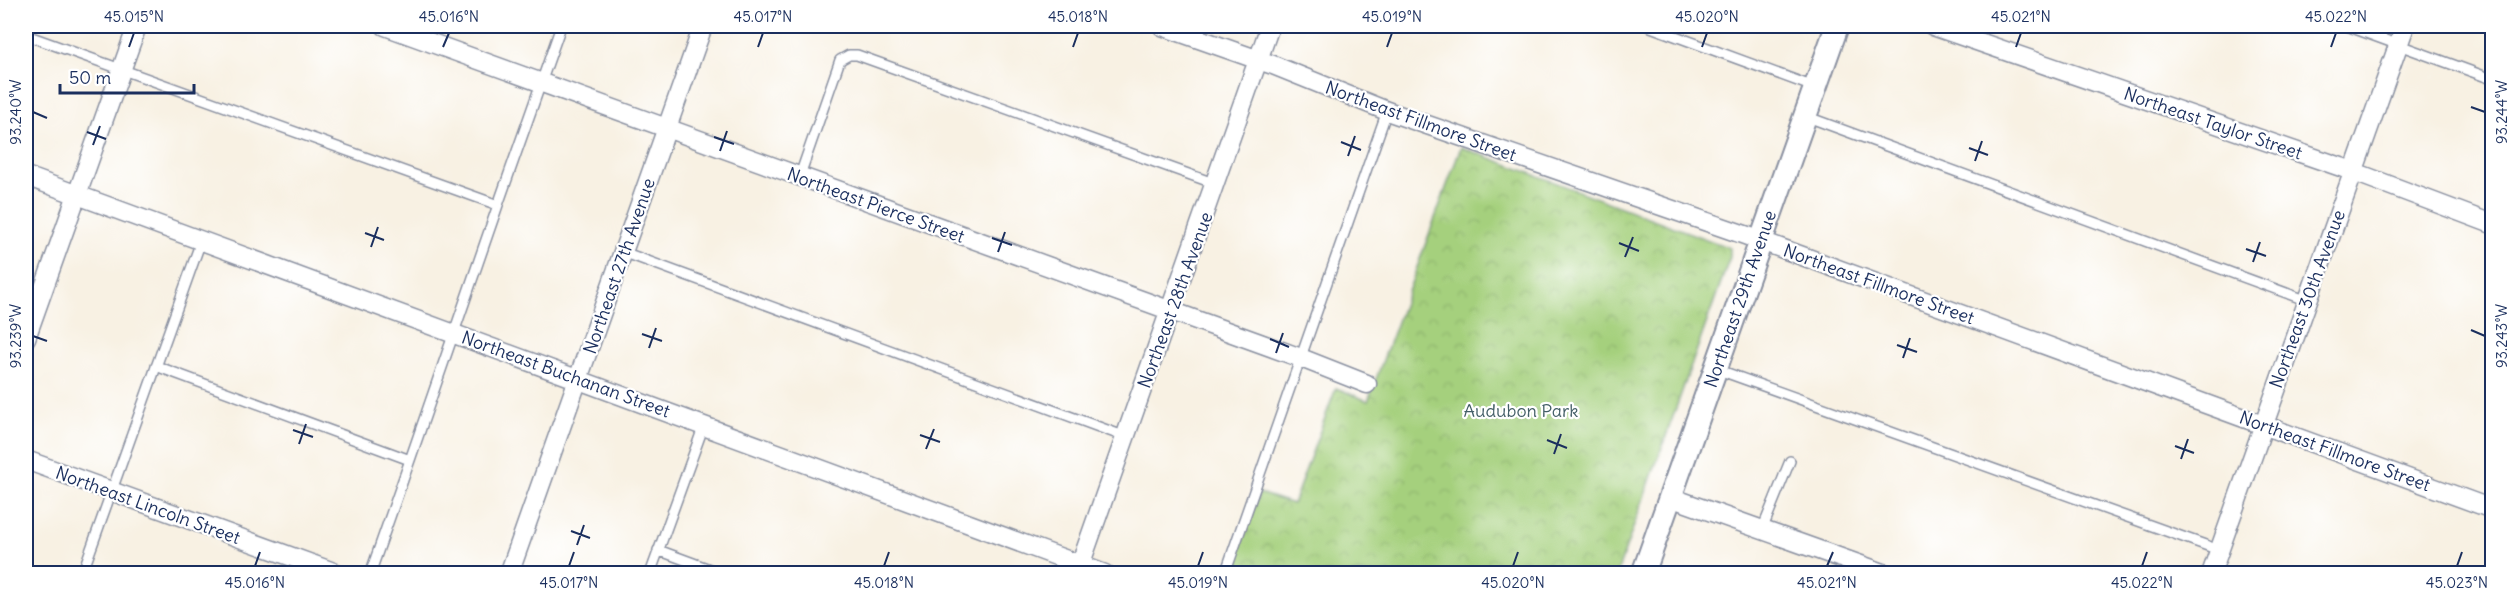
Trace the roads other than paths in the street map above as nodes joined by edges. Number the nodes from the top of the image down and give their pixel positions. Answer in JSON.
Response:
{"nodes":[{"id":1,"x":137,"y":26,"type":"edge"},
{"id":2,"x":385,"y":26,"type":"edge"},
{"id":3,"x":561,"y":26,"type":"edge"},
{"id":4,"x":703,"y":26,"type":"edge"},
{"id":5,"x":1162,"y":26,"type":"edge"},
{"id":6,"x":1270,"y":26,"type":"edge"},
{"id":7,"x":1648,"y":26,"type":"edge"},
{"id":8,"x":1837,"y":26,"type":"edge"},
{"id":9,"x":1933,"y":26,"type":"edge"},
{"id":10,"x":2347,"y":26,"type":"edge"},
{"id":11,"x":2405,"y":26,"type":"edge"},
{"id":12,"x":26,"y":35,"type":"edge"},
{"id":13,"x":2399,"y":44,"type":"junction"},
{"id":14,"x":1257,"y":59,"type":"junction"},
{"id":15,"x":121,"y":70,"type":"junction"},
{"id":16,"x":2493,"y":79,"type":"edge"},
{"id":17,"x":540,"y":82,"type":"junction"},
{"id":18,"x":1815,"y":87,"type":"junction"},
{"id":19,"x":1387,"y":111,"type":"junction"},
{"id":20,"x":1805,"y":116,"type":"junction"},
{"id":21,"x":668,"y":127,"type":"junction"},
{"id":22,"x":2354,"y":171,"type":"junction"},
{"id":23,"x":26,"y":176,"type":"edge"},
{"id":24,"x":799,"y":178,"type":"junction"},
{"id":25,"x":1216,"y":184,"type":"junction"},
{"id":26,"x":77,"y":195,"type":"junction"},
{"id":27,"x":498,"y":205,"type":"junction"},
{"id":28,"x":2493,"y":224,"type":"edge"},
{"id":29,"x":201,"y":241,"type":"junction"},
{"id":30,"x":1761,"y":241,"type":"junction"},
{"id":31,"x":623,"y":252,"type":"junction"},
{"id":32,"x":2308,"y":301,"type":"junction"},
{"id":33,"x":1171,"y":311,"type":"junction"},
{"id":34,"x":29,"y":318,"type":"edge"},
{"id":35,"x":455,"y":333,"type":"junction"},
{"id":36,"x":26,"y":338,"type":"edge"},
{"id":37,"x":1301,"y":358,"type":"junction"},
{"id":38,"x":156,"y":366,"type":"junction"},
{"id":39,"x":1716,"y":369,"type":"junction"},
{"id":40,"x":579,"y":379,"type":"junction"},
{"id":41,"x":1367,"y":384,"type":"dead end"},
{"id":42,"x":2263,"y":424,"type":"junction"},
{"id":43,"x":704,"y":425,"type":"junction"},
{"id":44,"x":1126,"y":436,"type":"junction"},
{"id":45,"x":26,"y":460,"type":"edge"},
{"id":46,"x":410,"y":460,"type":"junction"},
{"id":47,"x":1790,"y":461,"type":"dead end"},
{"id":48,"x":112,"y":492,"type":"junction"},
{"id":49,"x":1670,"y":497,"type":"junction"},
{"id":50,"x":2493,"y":509,"type":"edge"},
{"id":51,"x":1762,"y":530,"type":"junction"},
{"id":52,"x":658,"y":550,"type":"junction"},
{"id":53,"x":2219,"y":550,"type":"junction"},
{"id":54,"x":1078,"y":569,"type":"edge"},
{"id":55,"x":82,"y":573,"type":"edge"},
{"id":56,"x":339,"y":573,"type":"edge"},
{"id":57,"x":370,"y":573,"type":"edge"},
{"id":58,"x":510,"y":573,"type":"edge"},
{"id":59,"x":650,"y":573,"type":"edge"},
{"id":60,"x":723,"y":573,"type":"edge"},
{"id":61,"x":1105,"y":573,"type":"edge"},
{"id":62,"x":1225,"y":573,"type":"edge"},
{"id":63,"x":1643,"y":573,"type":"edge"},
{"id":64,"x":1886,"y":573,"type":"edge"},
{"id":65,"x":2211,"y":573,"type":"edge"}],
"edges":[{"from":1,"to":15,"type":"street"},
{"from":2,"to":17,"type":"street","name":"Northeast Pierce Street"},
{"from":3,"to":17,"type":"lane"},
{"from":4,"to":21,"type":"street","name":"Northeast 27th Avenue"},
{"from":5,"to":14,"type":"street","name":"Northeast Fillmore Street"},
{"from":6,"to":14,"type":"street","name":"Northeast 28th Avenue"},
{"from":7,"to":18,"type":"lane"},
{"from":8,"to":18,"type":"street","name":"Northeast 29th Avenue"},
{"from":9,"to":22,"type":"street","name":"Northeast Taylor Street"},
{"from":10,"to":13,"type":"lane"},
{"from":11,"to":13,"type":"street","name":"Northeast 30th Avenue"},
{"from":12,"to":15,"type":"lane"},
{"from":13,"to":16,"type":"lane"},
{"from":13,"to":22,"type":"street","name":"Northeast 30th Avenue"},
{"from":14,"to":19,"type":"street","name":"Northeast Fillmore Street"},
{"from":14,"to":25,"type":"street","name":"Northeast 28th Avenue"},
{"from":15,"to":26,"type":"street"},
{"from":15,"to":27,"type":"lane"},
{"from":17,"to":21,"type":"street","name":"Northeast Pierce Street"},
{"from":17,"to":27,"type":"lane"},
{"from":18,"to":20,"type":"street","name":"Northeast 29th Avenue"},
{"from":19,"to":30,"type":"street","name":"Northeast Fillmore Street"},
{"from":19,"to":37,"type":"lane"},
{"from":20,"to":30,"type":"street","name":"Northeast 29th Avenue"},
{"from":20,"to":32,"type":"lane"},
{"from":21,"to":24,"type":"street","name":"Northeast Pierce Street"},
{"from":21,"to":31,"type":"street","name":"Northeast 27th Avenue"},
{"from":22,"to":28,"type":"street","name":"Northeast Taylor Street"},
{"from":22,"to":32,"type":"street","name":"Northeast 30th Avenue"},
{"from":23,"to":26,"type":"street","name":"Northeast Buchanan Street"},
{"from":24,"to":25,"type":"lane"},
{"from":24,"to":33,"type":"street","name":"Northeast Pierce Street"},
{"from":25,"to":33,"type":"street","name":"Northeast 28th Avenue"},
{"from":26,"to":29,"type":"street","name":"Northeast Buchanan Street"},
{"from":26,"to":34,"type":"street"},
{"from":27,"to":35,"type":"lane"},
{"from":29,"to":35,"type":"street","name":"Northeast Buchanan Street"},
{"from":29,"to":38,"type":"lane"},
{"from":30,"to":39,"type":"street","name":"Northeast 29th Avenue"},
{"from":30,"to":42,"type":"street","name":"Northeast Fillmore Street"},
{"from":31,"to":40,"type":"street","name":"Northeast 27th Avenue"},
{"from":31,"to":44,"type":"lane"},
{"from":32,"to":42,"type":"street","name":"Northeast 30th Avenue"},
{"from":33,"to":37,"type":"street","name":"Northeast Pierce Street"},
{"from":33,"to":44,"type":"street","name":"Northeast 28th Avenue"},
{"from":34,"to":36,"type":"street"},
{"from":35,"to":40,"type":"street","name":"Northeast Buchanan Street"},
{"from":35,"to":46,"type":"lane"},
{"from":37,"to":41,"type":"street","name":"Northeast Pierce Street"},
{"from":37,"to":62,"type":"lane"},
{"from":38,"to":46,"type":"lane"},
{"from":38,"to":48,"type":"lane"},
{"from":39,"to":49,"type":"street","name":"Northeast 29th Avenue"},
{"from":39,"to":53,"type":"lane"},
{"from":40,"to":43,"type":"street","name":"Northeast Buchanan Street"},
{"from":40,"to":58,"type":"street","name":"Northeast 27th Avenue"},
{"from":42,"to":50,"type":"street","name":"Northeast Fillmore Street"},
{"from":42,"to":53,"type":"street","name":"Northeast 30th Avenue"},
{"from":43,"to":52,"type":"lane"},
{"from":43,"to":54,"type":"street","name":"Northeast Buchanan Street"},
{"from":44,"to":54,"type":"street","name":"Northeast 28th Avenue"},
{"from":45,"to":48,"type":"street","name":"Northeast Lincoln Street"},
{"from":46,"to":57,"type":"lane"},
{"from":47,"to":51,"type":"lane"},
{"from":48,"to":55,"type":"lane"},
{"from":48,"to":56,"type":"street","name":"Northeast Lincoln Street"},
{"from":49,"to":51,"type":"street"},
{"from":49,"to":63,"type":"street","name":"Northeast 29th Avenue"},
{"from":51,"to":64,"type":"street"},
{"from":52,"to":59,"type":"lane"},
{"from":52,"to":60,"type":"lane"},
{"from":53,"to":65,"type":"street","name":"Northeast 30th Avenue"},
{"from":54,"to":61,"type":"street","name":"Northeast Buchanan Street"}]}
